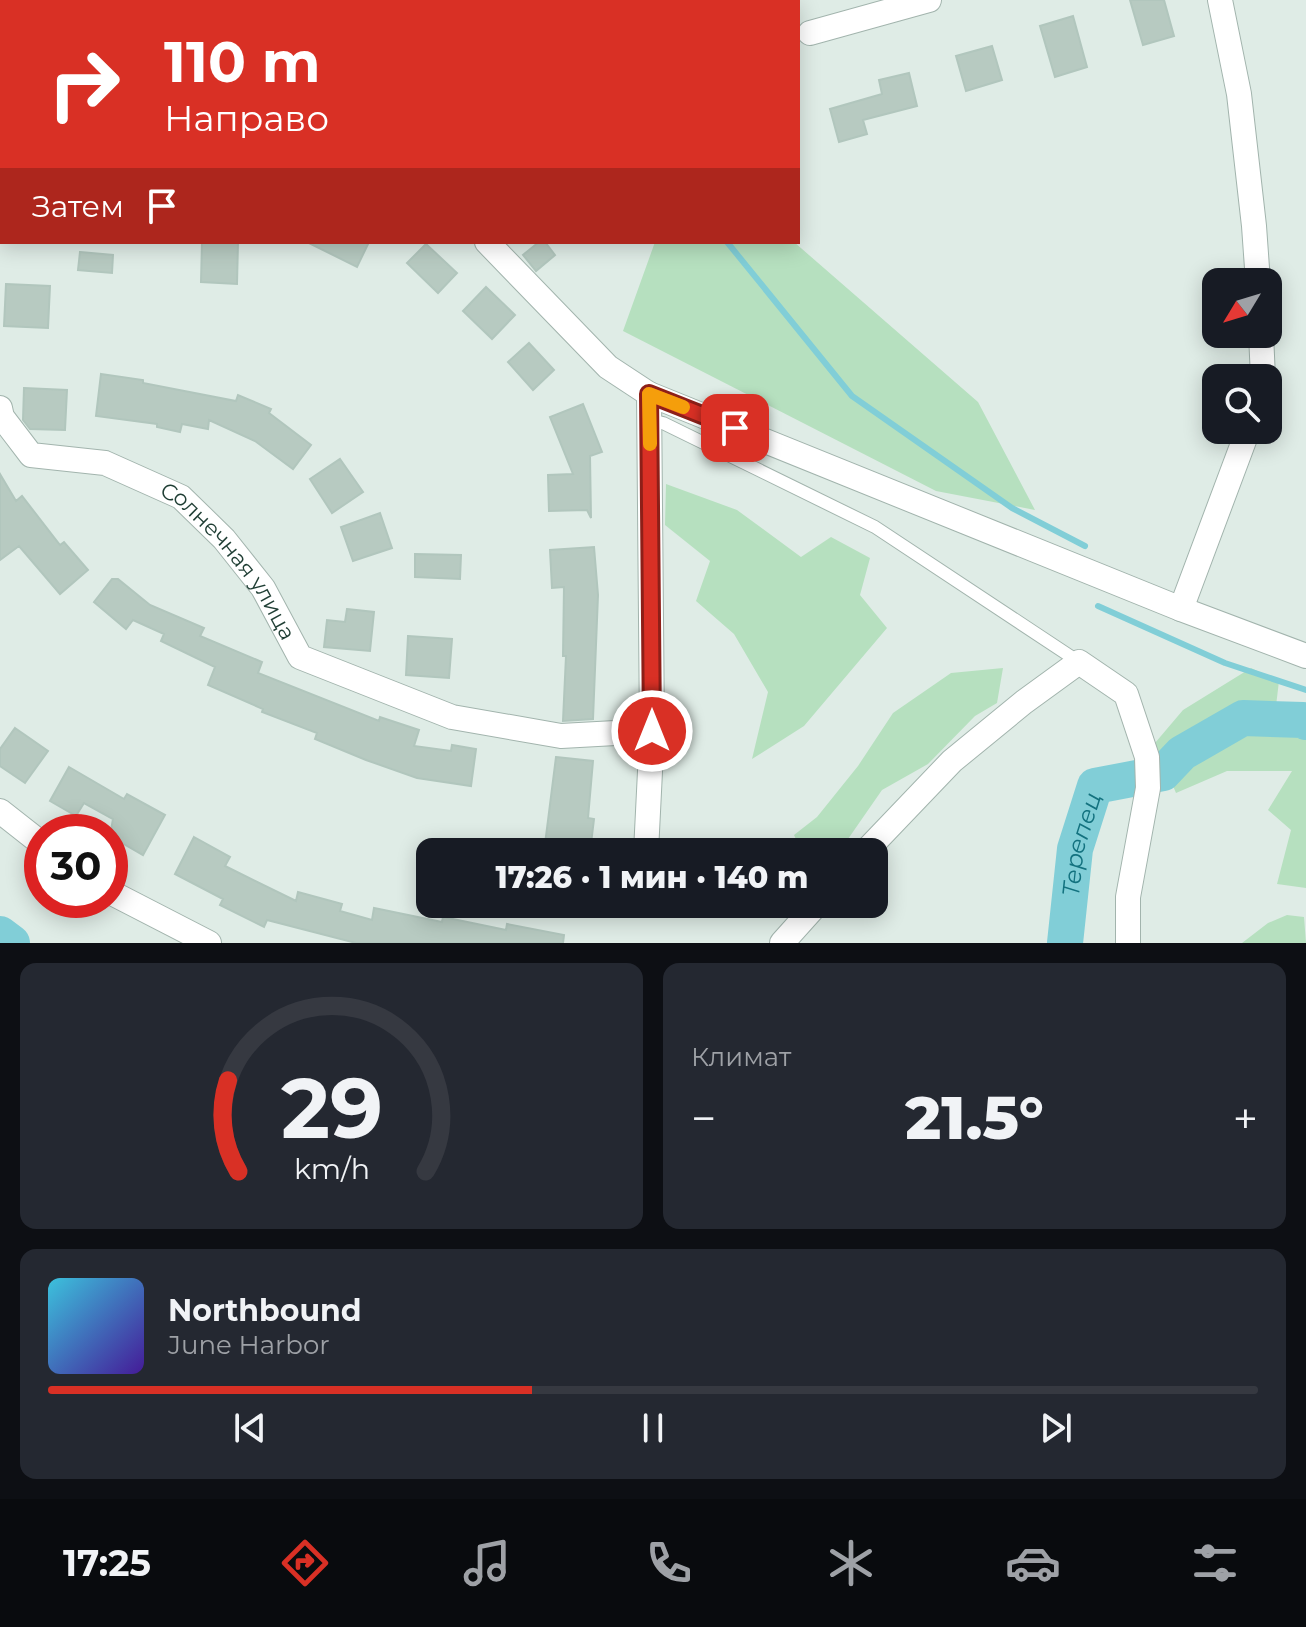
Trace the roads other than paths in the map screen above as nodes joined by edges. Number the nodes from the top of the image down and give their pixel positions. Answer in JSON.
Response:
{"nodes":[{"id":1,"x":929,"y":0,"type":"edge"},
{"id":2,"x":1220,"y":0,"type":"edge"},
{"id":3,"x":810,"y":33,"type":"dead end"},
{"id":4,"x":489,"y":244,"type":"edge"},
{"id":5,"x":1257,"y":268,"type":"edge"},
{"id":6,"x":649,"y":394,"type":"junction"},
{"id":7,"x":0,"y":408,"type":"edge"},
{"id":8,"x":650,"y":420,"type":"junction"},
{"id":9,"x":1243,"y":444,"type":"edge"},
{"id":10,"x":1181,"y":609,"type":"junction"},
{"id":11,"x":1306,"y":656,"type":"edge"},
{"id":12,"x":1079,"y":662,"type":"junction"},
{"id":13,"x":652,"y":731,"type":"junction"},
{"id":14,"x":0,"y":811,"type":"edge"},
{"id":15,"x":24,"y":830,"type":"edge"},
{"id":16,"x":647,"y":838,"type":"edge"},
{"id":17,"x":878,"y":838,"type":"edge"},
{"id":18,"x":128,"y":901,"type":"edge"},
{"id":19,"x":804,"y":918,"type":"edge"},
{"id":20,"x":209,"y":943,"type":"edge"},
{"id":21,"x":782,"y":943,"type":"edge"},
{"id":22,"x":1128,"y":943,"type":"edge"}],
"edges":[{"from":1,"to":3,"type":"street"},
{"from":2,"to":5,"type":"street"},
{"from":4,"to":6,"type":"street"},
{"from":6,"to":8,"type":"street"},
{"from":6,"to":10,"type":"street"},
{"from":7,"to":13,"type":"street","name":"Солнечная улица"},
{"from":8,"to":12,"type":"lane"},
{"from":8,"to":13,"type":"street"},
{"from":9,"to":10,"type":"street"},
{"from":10,"to":11,"type":"street"},
{"from":12,"to":17,"type":"street"},
{"from":12,"to":22,"type":"street"},
{"from":13,"to":16,"type":"street"},
{"from":14,"to":15,"type":"street"},
{"from":18,"to":20,"type":"street"},
{"from":19,"to":21,"type":"street"}]}
